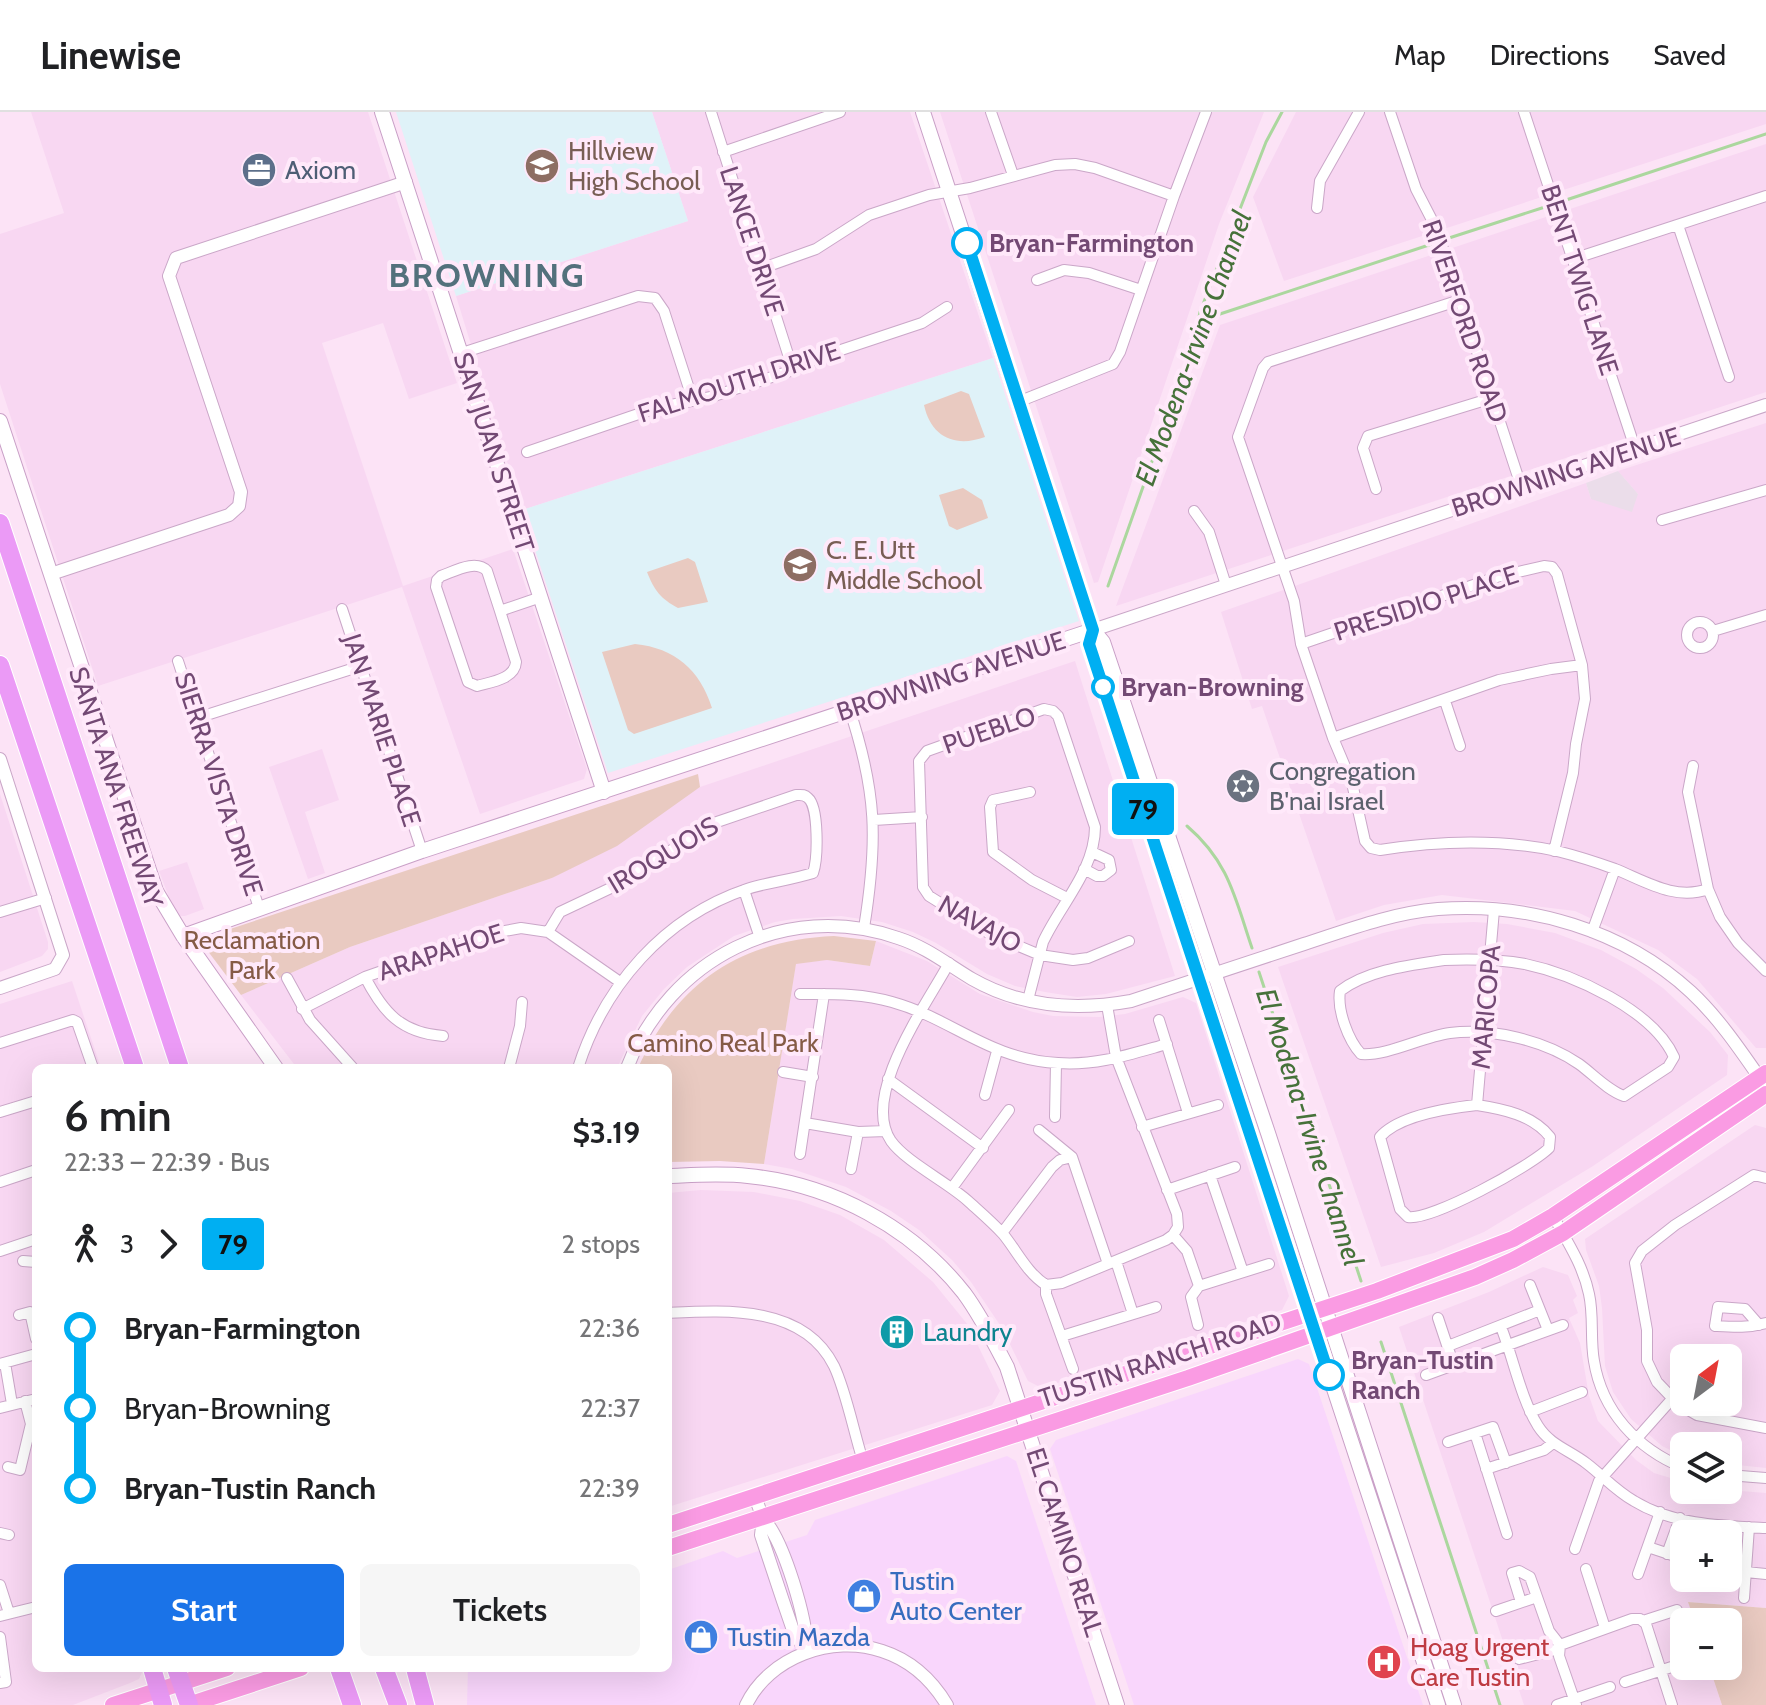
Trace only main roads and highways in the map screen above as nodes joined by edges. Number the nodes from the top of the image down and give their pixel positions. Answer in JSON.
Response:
{"nodes":[{"id":1,"x":382,"y":112,"type":"edge"},
{"id":2,"x":923,"y":112,"type":"edge"},
{"id":3,"x":0,"y":421,"type":"edge"},
{"id":4,"x":0,"y":523,"type":"edge"},
{"id":5,"x":1093,"y":630,"type":"junction"},
{"id":6,"x":0,"y":665,"type":"edge"},
{"id":7,"x":604,"y":792,"type":"junction"},
{"id":8,"x":183,"y":936,"type":"junction"},
{"id":9,"x":134,"y":1064,"type":"edge"},
{"id":10,"x":179,"y":1064,"type":"edge"},
{"id":11,"x":273,"y":1064,"type":"edge"},
{"id":12,"x":1764,"y":1079,"type":"edge"},
{"id":13,"x":1766,"y":1094,"type":"edge"},
{"id":14,"x":672,"y":1176,"type":"edge"},
{"id":15,"x":1317,"y":1310,"type":"junction"},
{"id":16,"x":1324,"y":1331,"type":"junction"},
{"id":17,"x":1022,"y":1408,"type":"junction"},
{"id":18,"x":1028,"y":1429,"type":"junction"},
{"id":19,"x":672,"y":1524,"type":"edge"},
{"id":20,"x":672,"y":1547,"type":"edge"},
{"id":21,"x":153,"y":1672,"type":"edge"},
{"id":22,"x":200,"y":1672,"type":"edge"},
{"id":23,"x":289,"y":1672,"type":"edge"},
{"id":24,"x":386,"y":1672,"type":"edge"},
{"id":25,"x":416,"y":1672,"type":"edge"},
{"id":26,"x":179,"y":1675,"type":"edge"},
{"id":27,"x":342,"y":1677,"type":"edge"},
{"id":28,"x":161,"y":1698,"type":"edge"},
{"id":29,"x":113,"y":1705,"type":"edge"},
{"id":30,"x":189,"y":1705,"type":"edge"},
{"id":31,"x":352,"y":1705,"type":"edge"},
{"id":32,"x":398,"y":1705,"type":"edge"},
{"id":33,"x":425,"y":1705,"type":"edge"},
{"id":34,"x":1117,"y":1705,"type":"edge"},
{"id":35,"x":1438,"y":1705,"type":"edge"},
{"id":36,"x":1454,"y":1705,"type":"edge"}],
"edges":[{"from":1,"to":7,"type":"main road","name":"SAN JUAN STREET"},
{"from":2,"to":5,"type":"main road"},
{"from":3,"to":8,"type":"main road"},
{"from":4,"to":10,"type":"highway","name":"SANTA ANA FREEWAY"},
{"from":5,"to":7,"type":"main road","name":"BROWNING AVENUE"},
{"from":5,"to":15,"type":"main road"},
{"from":5,"to":15,"type":"main road"},
{"from":6,"to":9,"type":"highway"},
{"from":7,"to":8,"type":"main road","name":"BROWNING AVENUE"},
{"from":8,"to":11,"type":"main road"},
{"from":12,"to":15,"type":"main road","name":"TUSTIN RANCH ROAD"},
{"from":13,"to":16,"type":"main road","name":"TUSTIN RANCH ROAD"},
{"from":14,"to":17,"type":"main road","name":"EL CAMINO REAL"},
{"from":15,"to":16,"type":"main road"},
{"from":15,"to":17,"type":"main road","name":"TUSTIN RANCH ROAD"},
{"from":16,"to":18,"type":"main road","name":"TUSTIN RANCH ROAD"},
{"from":16,"to":35,"type":"main road"},
{"from":16,"to":36,"type":"main road"},
{"from":17,"to":18,"type":"main road","name":"EL CAMINO REAL"},
{"from":17,"to":19,"type":"main road","name":"TUSTIN RANCH ROAD"},
{"from":18,"to":20,"type":"main road","name":"TUSTIN RANCH ROAD"},
{"from":18,"to":34,"type":"main road","name":"EL CAMINO REAL"},
{"from":21,"to":28,"type":"highway"},
{"from":22,"to":26,"type":"main road"},
{"from":23,"to":30,"type":"main road"},
{"from":24,"to":32,"type":"highway"},
{"from":25,"to":33,"type":"highway"},
{"from":26,"to":28,"type":"main road"},
{"from":26,"to":30,"type":"highway"},
{"from":27,"to":31,"type":"highway"},
{"from":28,"to":29,"type":"main road"}]}
